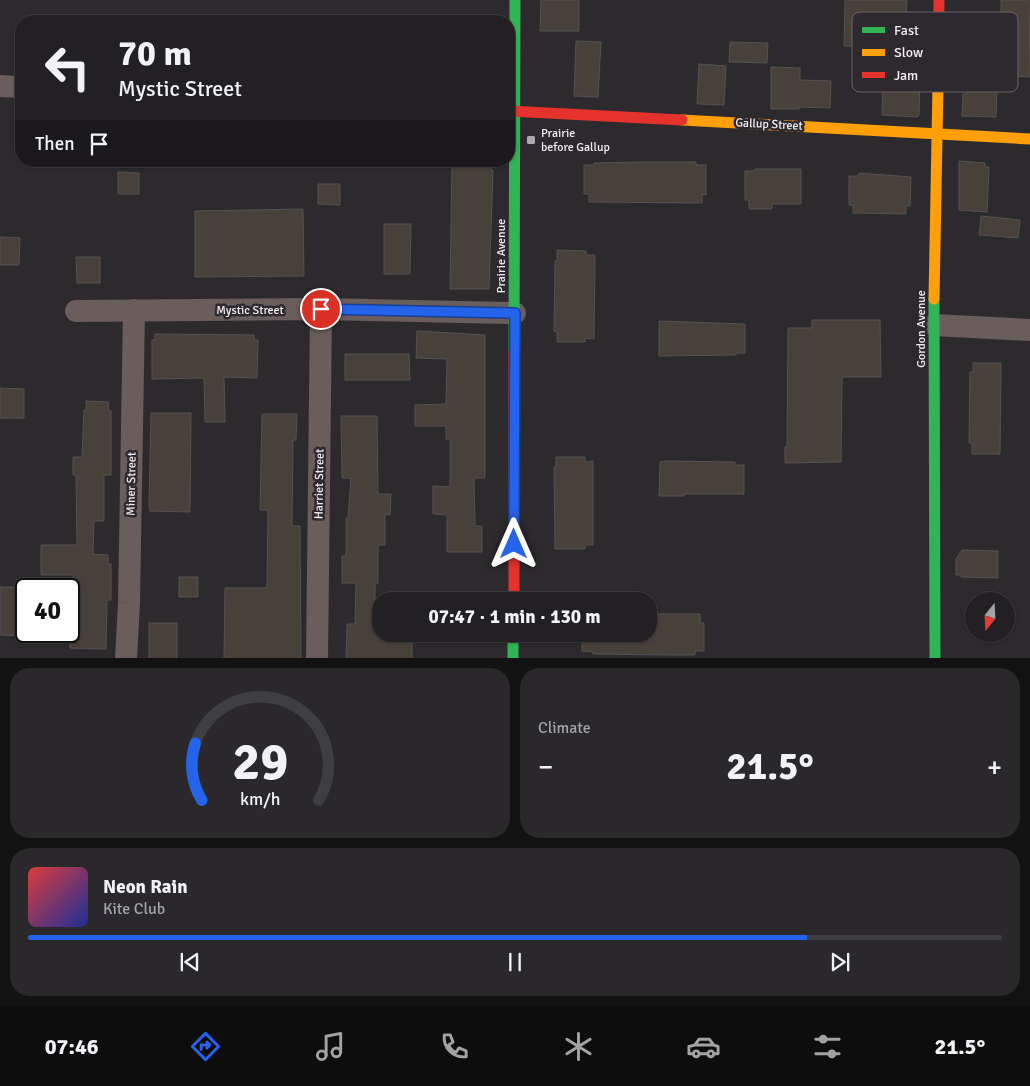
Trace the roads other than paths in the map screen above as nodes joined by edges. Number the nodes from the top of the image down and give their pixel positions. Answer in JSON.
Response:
{"nodes":[{"id":1,"x":515,"y":0,"type":"edge"},
{"id":2,"x":515,"y":15,"type":"edge"},
{"id":3,"x":0,"y":86,"type":"edge"},
{"id":4,"x":15,"y":87,"type":"edge"},
{"id":5,"x":938,"y":92,"type":"edge"},
{"id":6,"x":515,"y":111,"type":"edge"},
{"id":7,"x":938,"y":133,"type":"junction"},
{"id":8,"x":1030,"y":139,"type":"edge"},
{"id":9,"x":513,"y":167,"type":"edge"},
{"id":10,"x":321,"y":309,"type":"junction"},
{"id":11,"x":134,"y":310,"type":"junction"},
{"id":12,"x":76,"y":311,"type":"dead end"},
{"id":13,"x":515,"y":313,"type":"junction"},
{"id":14,"x":934,"y":325,"type":"junction"},
{"id":15,"x":1030,"y":330,"type":"edge"},
{"id":16,"x":514,"y":592,"type":"edge"},
{"id":17,"x":513,"y":642,"type":"edge"},
{"id":18,"x":126,"y":658,"type":"edge"},
{"id":19,"x":317,"y":658,"type":"edge"},
{"id":20,"x":513,"y":658,"type":"edge"},
{"id":21,"x":935,"y":658,"type":"edge"}],
"edges":[{"from":1,"to":2,"type":"street","name":"Prairie Avenue"},
{"from":3,"to":4,"type":"street"},
{"from":5,"to":7,"type":"street","name":"Gordon Avenue"},
{"from":6,"to":7,"type":"street","name":"Gallup Street"},
{"from":7,"to":8,"type":"street","name":"Gallup Street"},
{"from":7,"to":14,"type":"street","name":"Gordon Avenue"},
{"from":9,"to":13,"type":"street","name":"Prairie Avenue"},
{"from":10,"to":11,"type":"street","name":"Mystic Street"},
{"from":10,"to":13,"type":"street","name":"Mystic Street"},
{"from":10,"to":19,"type":"street","name":"Harriet Street"},
{"from":11,"to":12,"type":"street","name":"Mystic Street"},
{"from":11,"to":18,"type":"street","name":"Miner Street"},
{"from":13,"to":16,"type":"street","name":"Prairie Avenue"},
{"from":14,"to":15,"type":"street"},
{"from":14,"to":21,"type":"street","name":"Gordon Avenue"},
{"from":17,"to":20,"type":"street"}]}
